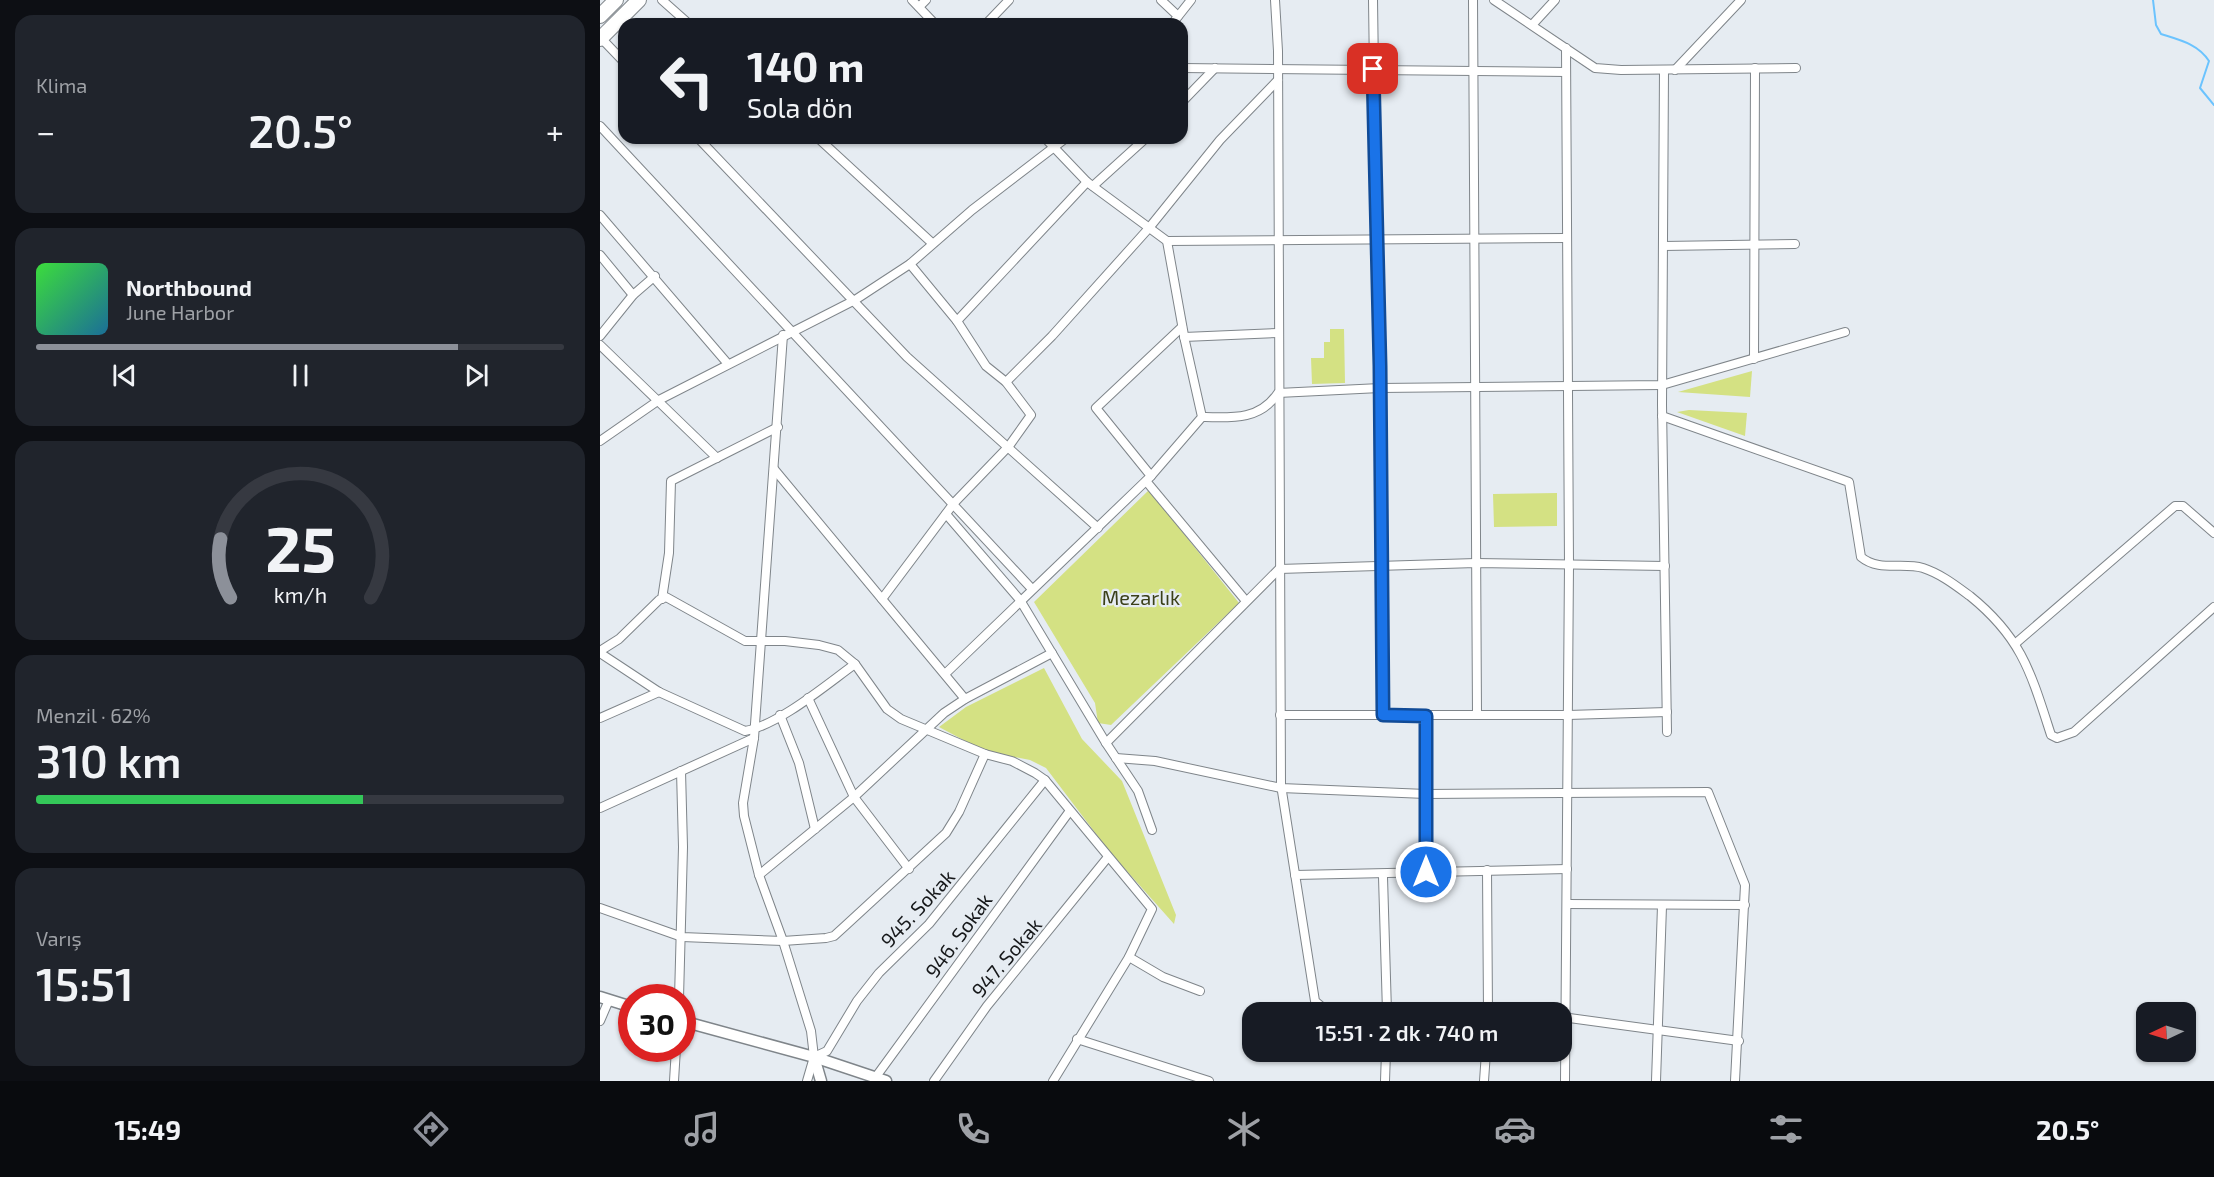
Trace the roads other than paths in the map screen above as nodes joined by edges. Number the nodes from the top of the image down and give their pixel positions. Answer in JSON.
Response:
{"nodes":[{"id":1,"x":616,"y":0,"type":"edge"},
{"id":2,"x":662,"y":0,"type":"edge"},
{"id":3,"x":912,"y":0,"type":"edge"},
{"id":4,"x":926,"y":0,"type":"edge"},
{"id":5,"x":1009,"y":0,"type":"edge"},
{"id":6,"x":1161,"y":0,"type":"edge"},
{"id":7,"x":1191,"y":0,"type":"edge"},
{"id":8,"x":1275,"y":0,"type":"edge"},
{"id":9,"x":1373,"y":0,"type":"edge"},
{"id":10,"x":1473,"y":0,"type":"edge"},
{"id":11,"x":1494,"y":0,"type":"edge"},
{"id":12,"x":1555,"y":0,"type":"edge"},
{"id":13,"x":1741,"y":0,"type":"edge"},
{"id":14,"x":633,"y":2,"type":"edge"},
{"id":15,"x":919,"y":7,"type":"junction"},
{"id":16,"x":600,"y":16,"type":"edge"},
{"id":17,"x":1178,"y":16,"type":"joint"},
{"id":18,"x":619,"y":18,"type":"edge"},
{"id":19,"x":682,"y":18,"type":"edge"},
{"id":20,"x":929,"y":18,"type":"edge"},
{"id":21,"x":992,"y":18,"type":"edge"},
{"id":22,"x":618,"y":19,"type":"edge"},
{"id":23,"x":1532,"y":25,"type":"junction"},
{"id":24,"x":600,"y":39,"type":"edge"},
{"id":25,"x":1566,"y":48,"type":"junction"},
{"id":26,"x":618,"y":56,"type":"edge"},
{"id":27,"x":1188,"y":68,"type":"edge"},
{"id":28,"x":1215,"y":68,"type":"junction"},
{"id":29,"x":1755,"y":68,"type":"junction"},
{"id":30,"x":1796,"y":68,"type":"dead end"},
{"id":31,"x":1373,"y":69,"type":"junction"},
{"id":32,"x":1278,"y":70,"type":"junction"},
{"id":33,"x":1664,"y":70,"type":"junction"},
{"id":34,"x":1675,"y":70,"type":"junction"},
{"id":35,"x":1473,"y":71,"type":"junction"},
{"id":36,"x":1566,"y":72,"type":"junction"},
{"id":37,"x":1278,"y":80,"type":"junction"},
{"id":38,"x":1188,"y":96,"type":"edge"},
{"id":39,"x":600,"y":126,"type":"edge"},
{"id":40,"x":704,"y":144,"type":"edge"},
{"id":41,"x":825,"y":144,"type":"edge"},
{"id":42,"x":1052,"y":144,"type":"edge"},
{"id":43,"x":1060,"y":144,"type":"edge"},
{"id":44,"x":1139,"y":144,"type":"edge"},
{"id":45,"x":1056,"y":148,"type":"junction"},
{"id":46,"x":1090,"y":184,"type":"junction"},
{"id":47,"x":600,"y":215,"type":"edge"},
{"id":48,"x":1149,"y":228,"type":"junction"},
{"id":49,"x":1377,"y":238,"type":"junction"},
{"id":50,"x":1566,"y":238,"type":"junction"},
{"id":51,"x":1474,"y":239,"type":"junction"},
{"id":52,"x":1278,"y":240,"type":"junction"},
{"id":53,"x":1167,"y":241,"type":"junction"},
{"id":54,"x":932,"y":243,"type":"junction"},
{"id":55,"x":1754,"y":244,"type":"junction"},
{"id":56,"x":1795,"y":244,"type":"dead end"},
{"id":57,"x":1663,"y":246,"type":"junction"},
{"id":58,"x":600,"y":255,"type":"edge"},
{"id":59,"x":910,"y":264,"type":"junction"},
{"id":60,"x":655,"y":276,"type":"junction"},
{"id":61,"x":633,"y":296,"type":"junction"},
{"id":62,"x":855,"y":300,"type":"junction"},
{"id":63,"x":957,"y":321,"type":"junction"},
{"id":64,"x":1182,"y":327,"type":"junction"},
{"id":65,"x":1845,"y":332,"type":"dead end"},
{"id":66,"x":787,"y":333,"type":"junction"},
{"id":67,"x":1278,"y":333,"type":"junction"},
{"id":68,"x":600,"y":336,"type":"edge"},
{"id":69,"x":1184,"y":337,"type":"junction"},
{"id":70,"x":600,"y":345,"type":"edge"},
{"id":71,"x":1754,"y":359,"type":"junction"},
{"id":72,"x":728,"y":364,"type":"junction"},
{"id":73,"x":1006,"y":382,"type":"junction"},
{"id":74,"x":1566,"y":386,"type":"junction"},
{"id":75,"x":1662,"y":386,"type":"junction"},
{"id":76,"x":1380,"y":388,"type":"junction"},
{"id":77,"x":1475,"y":389,"type":"junction"},
{"id":78,"x":1278,"y":393,"type":"junction"},
{"id":79,"x":659,"y":400,"type":"junction"},
{"id":80,"x":1662,"y":416,"type":"junction"},
{"id":81,"x":1202,"y":417,"type":"junction"},
{"id":82,"x":778,"y":427,"type":"junction"},
{"id":83,"x":600,"y":441,"type":"edge"},
{"id":84,"x":1009,"y":446,"type":"junction"},
{"id":85,"x":717,"y":458,"type":"junction"},
{"id":86,"x":774,"y":469,"type":"junction"},
{"id":87,"x":1149,"y":478,"type":"junction"},
{"id":88,"x":954,"y":503,"type":"junction"},
{"id":89,"x":946,"y":514,"type":"junction"},
{"id":90,"x":1098,"y":528,"type":"junction"},
{"id":91,"x":2214,"y":533,"type":"edge"},
{"id":92,"x":1476,"y":563,"type":"junction"},
{"id":93,"x":1381,"y":565,"type":"junction"},
{"id":94,"x":1569,"y":565,"type":"junction"},
{"id":95,"x":1665,"y":566,"type":"junction"},
{"id":96,"x":1280,"y":569,"type":"junction"},
{"id":97,"x":1032,"y":589,"type":"junction"},
{"id":98,"x":662,"y":599,"type":"junction"},
{"id":99,"x":882,"y":599,"type":"junction"},
{"id":100,"x":1020,"y":600,"type":"junction"},
{"id":101,"x":1246,"y":601,"type":"junction"},
{"id":102,"x":2214,"y":607,"type":"edge"},
{"id":103,"x":762,"y":640,"type":"junction"},
{"id":104,"x":2016,"y":643,"type":"junction"},
{"id":105,"x":600,"y":652,"type":"edge"},
{"id":106,"x":1052,"y":653,"type":"junction"},
{"id":107,"x":855,"y":663,"type":"junction"},
{"id":108,"x":945,"y":674,"type":"junction"},
{"id":109,"x":659,"y":692,"type":"junction"},
{"id":110,"x":808,"y":698,"type":"junction"},
{"id":111,"x":965,"y":699,"type":"junction"},
{"id":112,"x":1667,"y":712,"type":"junction"},
{"id":113,"x":780,"y":715,"type":"junction"},
{"id":114,"x":1280,"y":715,"type":"junction"},
{"id":115,"x":1383,"y":715,"type":"junction"},
{"id":116,"x":1477,"y":715,"type":"junction"},
{"id":117,"x":1568,"y":715,"type":"junction"},
{"id":118,"x":1426,"y":716,"type":"junction"},
{"id":119,"x":600,"y":718,"type":"edge"},
{"id":120,"x":926,"y":729,"type":"junction"},
{"id":121,"x":1667,"y":732,"type":"dead end"},
{"id":122,"x":754,"y":734,"type":"junction"},
{"id":123,"x":1106,"y":743,"type":"junction"},
{"id":124,"x":985,"y":754,"type":"junction"},
{"id":125,"x":1116,"y":758,"type":"junction"},
{"id":126,"x":681,"y":771,"type":"junction"},
{"id":127,"x":1045,"y":780,"type":"junction"},
{"id":128,"x":1281,"y":788,"type":"junction"},
{"id":129,"x":1567,"y":793,"type":"junction"},
{"id":130,"x":1426,"y":794,"type":"junction"},
{"id":131,"x":854,"y":797,"type":"junction"},
{"id":132,"x":600,"y":808,"type":"edge"},
{"id":133,"x":1069,"y":812,"type":"junction"},
{"id":134,"x":815,"y":829,"type":"junction"},
{"id":135,"x":1152,"y":830,"type":"dead end"},
{"id":136,"x":1108,"y":857,"type":"junction"},
{"id":137,"x":909,"y":869,"type":"junction"},
{"id":138,"x":1567,"y":869,"type":"junction"},
{"id":139,"x":1487,"y":870,"type":"junction"},
{"id":140,"x":1426,"y":872,"type":"junction"},
{"id":141,"x":759,"y":875,"type":"junction"},
{"id":142,"x":1295,"y":875,"type":"junction"},
{"id":143,"x":1383,"y":877,"type":"dead end"},
{"id":144,"x":1567,"y":904,"type":"junction"},
{"id":145,"x":1745,"y":905,"type":"junction"},
{"id":146,"x":1662,"y":906,"type":"junction"},
{"id":147,"x":600,"y":908,"type":"edge"},
{"id":148,"x":682,"y":937,"type":"junction"},
{"id":149,"x":783,"y":941,"type":"junction"},
{"id":150,"x":1129,"y":957,"type":"junction"},
{"id":151,"x":680,"y":984,"type":"edge"},
{"id":152,"x":1200,"y":992,"type":"dead end"},
{"id":153,"x":604,"y":998,"type":"edge"},
{"id":154,"x":1316,"y":1002,"type":"edge"},
{"id":155,"x":1387,"y":1002,"type":"edge"},
{"id":156,"x":1488,"y":1002,"type":"edge"},
{"id":157,"x":1564,"y":1002,"type":"edge"},
{"id":158,"x":1572,"y":1018,"type":"edge"},
{"id":159,"x":600,"y":1022,"type":"edge"},
{"id":160,"x":696,"y":1025,"type":"edge"},
{"id":161,"x":1658,"y":1029,"type":"junction"},
{"id":162,"x":1077,"y":1039,"type":"junction"},
{"id":163,"x":1739,"y":1041,"type":"junction"},
{"id":164,"x":814,"y":1057,"type":"junction"},
{"id":165,"x":675,"y":1062,"type":"edge"},
{"id":166,"x":1386,"y":1062,"type":"edge"},
{"id":167,"x":1485,"y":1062,"type":"edge"},
{"id":168,"x":1565,"y":1062,"type":"edge"},
{"id":169,"x":1186,"y":1078,"type":"edge"},
{"id":170,"x":881,"y":1079,"type":"edge"},
{"id":171,"x":674,"y":1081,"type":"edge"},
{"id":172,"x":807,"y":1081,"type":"edge"},
{"id":173,"x":821,"y":1081,"type":"edge"},
{"id":174,"x":934,"y":1081,"type":"edge"},
{"id":175,"x":1053,"y":1081,"type":"edge"},
{"id":176,"x":1209,"y":1081,"type":"edge"},
{"id":177,"x":1385,"y":1081,"type":"edge"},
{"id":178,"x":1484,"y":1081,"type":"edge"},
{"id":179,"x":1565,"y":1081,"type":"edge"},
{"id":180,"x":1656,"y":1081,"type":"edge"},
{"id":181,"x":1736,"y":1081,"type":"edge"}],
"edges":[{"from":1,"to":16,"type":"highway"},
{"from":2,"to":19,"type":"street"},
{"from":3,"to":15,"type":"street"},
{"from":4,"to":15,"type":"street"},
{"from":5,"to":21,"type":"street"},
{"from":6,"to":17,"type":"street"},
{"from":7,"to":17,"type":"street"},
{"from":8,"to":32,"type":"street"},
{"from":9,"to":31,"type":"street"},
{"from":10,"to":35,"type":"street"},
{"from":11,"to":23,"type":"street"},
{"from":12,"to":23,"type":"street"},
{"from":13,"to":34,"type":"street"},
{"from":14,"to":18,"type":"highway"},
{"from":15,"to":20,"type":"street"},
{"from":22,"to":24,"type":"highway"},
{"from":23,"to":25,"type":"street"},
{"from":24,"to":26,"type":"street"},
{"from":25,"to":33,"type":"street"},
{"from":25,"to":36,"type":"street"},
{"from":27,"to":28,"type":"street"},
{"from":28,"to":32,"type":"street"},
{"from":28,"to":38,"type":"street"},
{"from":29,"to":30,"type":"street"},
{"from":29,"to":34,"type":"street"},
{"from":29,"to":55,"type":"street"},
{"from":31,"to":32,"type":"street"},
{"from":31,"to":35,"type":"street"},
{"from":31,"to":49,"type":"street"},
{"from":32,"to":37,"type":"street"},
{"from":33,"to":34,"type":"street"},
{"from":33,"to":57,"type":"street"},
{"from":35,"to":36,"type":"street"},
{"from":35,"to":51,"type":"street"},
{"from":36,"to":50,"type":"street"},
{"from":37,"to":48,"type":"street"},
{"from":37,"to":52,"type":"street"},
{"from":39,"to":66,"type":"street"},
{"from":40,"to":62,"type":"street"},
{"from":41,"to":54,"type":"street"},
{"from":42,"to":45,"type":"street"},
{"from":43,"to":45,"type":"street"},
{"from":44,"to":46,"type":"street"},
{"from":45,"to":46,"type":"street"},
{"from":45,"to":54,"type":"street"},
{"from":46,"to":48,"type":"street"},
{"from":46,"to":63,"type":"street"},
{"from":47,"to":60,"type":"street"},
{"from":48,"to":53,"type":"street"},
{"from":48,"to":73,"type":"street"},
{"from":49,"to":51,"type":"street"},
{"from":49,"to":52,"type":"street"},
{"from":49,"to":76,"type":"street"},
{"from":50,"to":51,"type":"street"},
{"from":50,"to":74,"type":"street"},
{"from":51,"to":77,"type":"street"},
{"from":52,"to":53,"type":"street"},
{"from":52,"to":67,"type":"street"},
{"from":53,"to":64,"type":"street"},
{"from":54,"to":59,"type":"street"},
{"from":55,"to":56,"type":"street"},
{"from":55,"to":57,"type":"street"},
{"from":55,"to":71,"type":"street"},
{"from":57,"to":75,"type":"street"},
{"from":58,"to":61,"type":"street"},
{"from":59,"to":62,"type":"street"},
{"from":59,"to":63,"type":"street"},
{"from":60,"to":61,"type":"street"},
{"from":60,"to":72,"type":"street"},
{"from":61,"to":68,"type":"street"},
{"from":62,"to":66,"type":"street"},
{"from":62,"to":84,"type":"street"},
{"from":63,"to":73,"type":"street"},
{"from":64,"to":69,"type":"street"},
{"from":64,"to":87,"type":"street"},
{"from":65,"to":71,"type":"street"},
{"from":66,"to":72,"type":"street"},
{"from":66,"to":82,"type":"street"},
{"from":66,"to":88,"type":"street"},
{"from":67,"to":69,"type":"street"},
{"from":67,"to":78,"type":"street"},
{"from":69,"to":81,"type":"street"},
{"from":70,"to":79,"type":"street"},
{"from":71,"to":75,"type":"street"},
{"from":72,"to":79,"type":"street"},
{"from":73,"to":84,"type":"street"},
{"from":74,"to":75,"type":"street"},
{"from":74,"to":77,"type":"street"},
{"from":74,"to":94,"type":"street"},
{"from":75,"to":80,"type":"street"},
{"from":76,"to":77,"type":"street"},
{"from":76,"to":78,"type":"street"},
{"from":76,"to":93,"type":"street"},
{"from":77,"to":92,"type":"street"},
{"from":78,"to":81,"type":"street"},
{"from":78,"to":96,"type":"street"},
{"from":79,"to":83,"type":"street"},
{"from":79,"to":85,"type":"street"},
{"from":80,"to":95,"type":"street"},
{"from":80,"to":104,"type":"street"},
{"from":81,"to":87,"type":"street"},
{"from":82,"to":85,"type":"street"},
{"from":82,"to":86,"type":"street"},
{"from":84,"to":88,"type":"street"},
{"from":84,"to":90,"type":"street"},
{"from":85,"to":98,"type":"street"},
{"from":86,"to":99,"type":"street"},
{"from":86,"to":103,"type":"street"},
{"from":87,"to":90,"type":"street"},
{"from":87,"to":101,"type":"street"},
{"from":88,"to":89,"type":"street"},
{"from":88,"to":97,"type":"street"},
{"from":89,"to":99,"type":"street"},
{"from":89,"to":100,"type":"street"},
{"from":90,"to":97,"type":"street"},
{"from":91,"to":104,"type":"street"},
{"from":92,"to":93,"type":"street"},
{"from":92,"to":94,"type":"street"},
{"from":92,"to":116,"type":"street"},
{"from":93,"to":96,"type":"street"},
{"from":93,"to":115,"type":"street"},
{"from":94,"to":95,"type":"street"},
{"from":94,"to":117,"type":"street"},
{"from":95,"to":112,"type":"street"},
{"from":96,"to":101,"type":"street"},
{"from":96,"to":114,"type":"street"},
{"from":97,"to":100,"type":"street"},
{"from":98,"to":103,"type":"street"},
{"from":98,"to":105,"type":"street"},
{"from":99,"to":108,"type":"street"},
{"from":100,"to":106,"type":"street"},
{"from":100,"to":108,"type":"street"},
{"from":101,"to":123,"type":"street"},
{"from":102,"to":104,"type":"street"},
{"from":103,"to":107,"type":"street"},
{"from":103,"to":122,"type":"street"},
{"from":105,"to":109,"type":"street"},
{"from":106,"to":111,"type":"street"},
{"from":106,"to":123,"type":"street"},
{"from":107,"to":110,"type":"street"},
{"from":107,"to":120,"type":"street"},
{"from":108,"to":111,"type":"street"},
{"from":109,"to":119,"type":"street"},
{"from":109,"to":122,"type":"street"},
{"from":110,"to":113,"type":"street"},
{"from":110,"to":131,"type":"street"},
{"from":111,"to":120,"type":"street"},
{"from":112,"to":117,"type":"street"},
{"from":112,"to":121,"type":"street"},
{"from":113,"to":122,"type":"street"},
{"from":113,"to":134,"type":"street"},
{"from":114,"to":115,"type":"street"},
{"from":114,"to":128,"type":"street"},
{"from":115,"to":118,"type":"street"},
{"from":116,"to":117,"type":"street"},
{"from":116,"to":118,"type":"street"},
{"from":117,"to":129,"type":"street"},
{"from":118,"to":130,"type":"street"},
{"from":120,"to":124,"type":"street"},
{"from":120,"to":131,"type":"street"},
{"from":122,"to":126,"type":"street"},
{"from":122,"to":141,"type":"street"},
{"from":123,"to":125,"type":"street"},
{"from":124,"to":127,"type":"street"},
{"from":124,"to":137,"type":"street"},
{"from":125,"to":128,"type":"street"},
{"from":125,"to":135,"type":"street"},
{"from":126,"to":132,"type":"street"},
{"from":126,"to":148,"type":"street"},
{"from":127,"to":133,"type":"street"},
{"from":127,"to":164,"type":"street","name":"945. Sokak"},
{"from":128,"to":130,"type":"street"},
{"from":128,"to":142,"type":"street"},
{"from":129,"to":130,"type":"street"},
{"from":129,"to":138,"type":"street"},
{"from":129,"to":145,"type":"street"},
{"from":130,"to":140,"type":"street"},
{"from":131,"to":134,"type":"street"},
{"from":131,"to":137,"type":"street"},
{"from":133,"to":136,"type":"street"},
{"from":133,"to":170,"type":"street","name":"946. Sokak"},
{"from":134,"to":141,"type":"street"},
{"from":136,"to":150,"type":"street"},
{"from":136,"to":174,"type":"street","name":"947. Sokak"},
{"from":137,"to":149,"type":"street"},
{"from":138,"to":139,"type":"street"},
{"from":138,"to":144,"type":"street"},
{"from":139,"to":140,"type":"street"},
{"from":139,"to":156,"type":"street"},
{"from":140,"to":142,"type":"street"},
{"from":141,"to":149,"type":"street"},
{"from":142,"to":154,"type":"street"},
{"from":143,"to":155,"type":"street"},
{"from":144,"to":146,"type":"street"},
{"from":144,"to":157,"type":"street"},
{"from":145,"to":146,"type":"street"},
{"from":145,"to":163,"type":"street"},
{"from":146,"to":161,"type":"street"},
{"from":147,"to":148,"type":"street"},
{"from":148,"to":149,"type":"street"},
{"from":148,"to":151,"type":"street"},
{"from":149,"to":164,"type":"street"},
{"from":150,"to":152,"type":"street"},
{"from":150,"to":162,"type":"street"},
{"from":153,"to":159,"type":"street"},
{"from":158,"to":161,"type":"street"},
{"from":160,"to":164,"type":"street"},
{"from":161,"to":163,"type":"street"},
{"from":161,"to":180,"type":"street"},
{"from":162,"to":169,"type":"street"},
{"from":162,"to":175,"type":"street"},
{"from":163,"to":181,"type":"street"},
{"from":164,"to":170,"type":"street"},
{"from":164,"to":172,"type":"street"},
{"from":164,"to":173,"type":"street"},
{"from":165,"to":171,"type":"street"},
{"from":166,"to":177,"type":"street"},
{"from":167,"to":178,"type":"street"},
{"from":168,"to":179,"type":"street"},
{"from":169,"to":176,"type":"street"}]}
